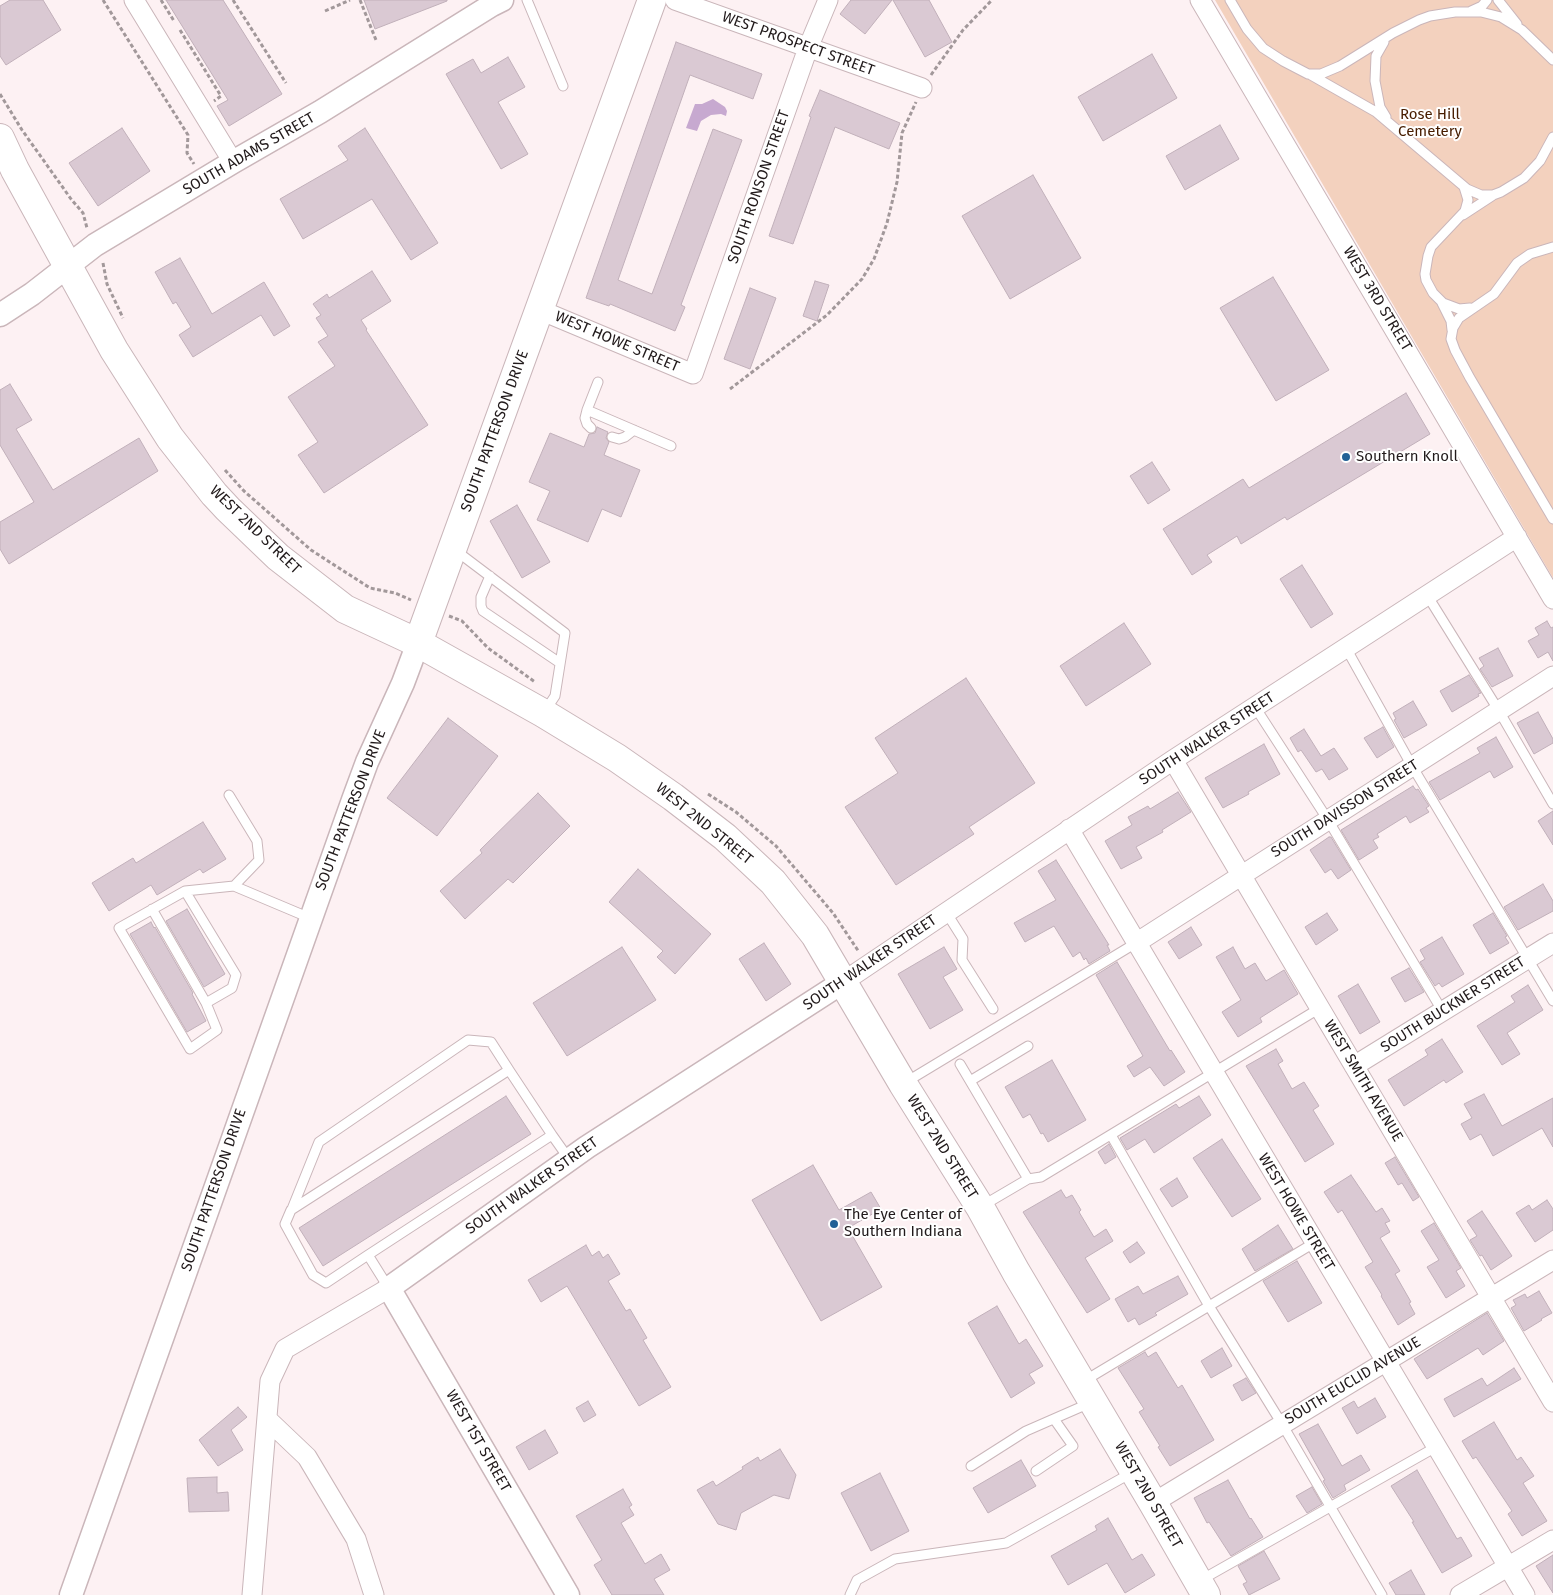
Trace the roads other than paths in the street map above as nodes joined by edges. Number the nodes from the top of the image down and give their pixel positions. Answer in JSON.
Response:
{"nodes":[{"id":1,"x":134,"y":0,"type":"edge"},
{"id":2,"x":502,"y":0,"type":"edge"},
{"id":3,"x":527,"y":0,"type":"edge"},
{"id":4,"x":652,"y":0,"type":"edge"},
{"id":5,"x":674,"y":0,"type":"edge"},
{"id":6,"x":828,"y":0,"type":"edge"},
{"id":7,"x":1200,"y":0,"type":"edge"},
{"id":8,"x":1230,"y":0,"type":"edge"},
{"id":9,"x":1487,"y":0,"type":"edge"},
{"id":10,"x":1498,"y":0,"type":"edge"},
{"id":11,"x":1470,"y":11,"type":"junction"},
{"id":12,"x":1522,"y":30,"type":"junction"},
{"id":13,"x":1390,"y":35,"type":"junction"},
{"id":14,"x":808,"y":48,"type":"junction"},
{"id":15,"x":1550,"y":57,"type":"edge"},
{"id":16,"x":1553,"y":64,"type":"edge"},
{"id":17,"x":1308,"y":74,"type":"junction"},
{"id":18,"x":562,"y":86,"type":"dead end"},
{"id":19,"x":922,"y":88,"type":"road end"},
{"id":20,"x":1390,"y":123,"type":"junction"},
{"id":21,"x":1553,"y":137,"type":"edge"},
{"id":22,"x":0,"y":138,"type":"edge"},
{"id":23,"x":234,"y":162,"type":"junction"},
{"id":24,"x":1462,"y":184,"type":"junction"},
{"id":25,"x":1502,"y":192,"type":"junction"},
{"id":26,"x":1463,"y":215,"type":"junction"},
{"id":27,"x":1553,"y":247,"type":"edge"},
{"id":28,"x":67,"y":266,"type":"junction"},
{"id":29,"x":1439,"y":299,"type":"junction"},
{"id":30,"x":1474,"y":307,"type":"junction"},
{"id":31,"x":540,"y":310,"type":"junction"},
{"id":32,"x":0,"y":315,"type":"edge"},
{"id":33,"x":1452,"y":333,"type":"junction"},
{"id":34,"x":693,"y":374,"type":"joint"},
{"id":35,"x":598,"y":382,"type":"dead end"},
{"id":36,"x":588,"y":410,"type":"junction"},
{"id":37,"x":591,"y":428,"type":"dead end"},
{"id":38,"x":634,"y":430,"type":"junction"},
{"id":39,"x":612,"y":437,"type":"dead end"},
{"id":40,"x":671,"y":446,"type":"dead end"},
{"id":41,"x":1553,"y":519,"type":"edge"},
{"id":42,"x":1517,"y":537,"type":"junction"},
{"id":43,"x":453,"y":548,"type":"junction"},
{"id":44,"x":490,"y":576,"type":"junction"},
{"id":45,"x":1427,"y":595,"type":"junction"},
{"id":46,"x":1553,"y":599,"type":"edge"},
{"id":47,"x":418,"y":643,"type":"junction"},
{"id":48,"x":1346,"y":648,"type":"junction"},
{"id":49,"x":560,"y":663,"type":"junction"},
{"id":50,"x":1553,"y":676,"type":"edge"},
{"id":51,"x":1255,"y":707,"type":"junction"},
{"id":52,"x":1499,"y":711,"type":"junction"},
{"id":53,"x":544,"y":713,"type":"junction"},
{"id":54,"x":1173,"y":760,"type":"junction"},
{"id":55,"x":1412,"y":766,"type":"junction"},
{"id":56,"x":229,"y":795,"type":"dead end"},
{"id":57,"x":1553,"y":804,"type":"edge"},
{"id":58,"x":1328,"y":820,"type":"junction"},
{"id":59,"x":1069,"y":829,"type":"junction"},
{"id":60,"x":1241,"y":875,"type":"junction"},
{"id":61,"x":234,"y":886,"type":"junction"},
{"id":62,"x":185,"y":891,"type":"junction"},
{"id":63,"x":152,"y":909,"type":"junction"},
{"id":64,"x":946,"y":912,"type":"junction"},
{"id":65,"x":310,"y":918,"type":"junction"},
{"id":66,"x":1136,"y":942,"type":"junction"},
{"id":67,"x":1553,"y":943,"type":"edge"},
{"id":68,"x":1527,"y":959,"type":"junction"},
{"id":69,"x":843,"y":982,"type":"junction"},
{"id":70,"x":1553,"y":1001,"type":"edge"},
{"id":71,"x":206,"y":1003,"type":"junction"},
{"id":72,"x":992,"y":1008,"type":"dead end"},
{"id":73,"x":1320,"y":1008,"type":"junction"},
{"id":74,"x":1443,"y":1012,"type":"junction"},
{"id":75,"x":1028,"y":1046,"type":"dead end"},
{"id":76,"x":960,"y":1064,"type":"dead end"},
{"id":77,"x":1354,"y":1066,"type":"junction"},
{"id":78,"x":509,"y":1070,"type":"junction"},
{"id":79,"x":1214,"y":1073,"type":"junction"},
{"id":80,"x":970,"y":1081,"type":"junction"},
{"id":81,"x":903,"y":1084,"type":"junction"},
{"id":82,"x":552,"y":1135,"type":"junction"},
{"id":83,"x":1111,"y":1135,"type":"junction"},
{"id":84,"x":569,"y":1159,"type":"junction"},
{"id":85,"x":1028,"y":1179,"type":"junction"},
{"id":86,"x":980,"y":1207,"type":"junction"},
{"id":87,"x":291,"y":1210,"type":"junction"},
{"id":88,"x":1314,"y":1243,"type":"junction"},
{"id":89,"x":368,"y":1255,"type":"junction"},
{"id":90,"x":1553,"y":1260,"type":"edge"},
{"id":91,"x":389,"y":1288,"type":"junction"},
{"id":92,"x":1491,"y":1297,"type":"junction"},
{"id":93,"x":1209,"y":1306,"type":"junction"},
{"id":94,"x":1384,"y":1361,"type":"junction"},
{"id":95,"x":1087,"y":1392,"type":"junction"},
{"id":96,"x":1553,"y":1402,"type":"edge"},
{"id":97,"x":267,"y":1419,"type":"junction"},
{"id":98,"x":1054,"y":1419,"type":"junction"},
{"id":99,"x":1282,"y":1424,"type":"junction"},
{"id":100,"x":1436,"y":1447,"type":"junction"},
{"id":101,"x":970,"y":1466,"type":"dead end"},
{"id":102,"x":1036,"y":1471,"type":"dead end"},
{"id":103,"x":1134,"y":1471,"type":"junction"},
{"id":104,"x":1153,"y":1503,"type":"junction"},
{"id":105,"x":1330,"y":1508,"type":"junction"},
{"id":106,"x":1553,"y":1540,"type":"edge"},
{"id":107,"x":1508,"y":1567,"type":"junction"},
{"id":108,"x":1202,"y":1588,"type":"edge"},
{"id":109,"x":71,"y":1595,"type":"edge"},
{"id":110,"x":252,"y":1595,"type":"edge"},
{"id":111,"x":374,"y":1595,"type":"edge"},
{"id":112,"x":568,"y":1595,"type":"edge"},
{"id":113,"x":850,"y":1595,"type":"edge"},
{"id":114,"x":1382,"y":1595,"type":"edge"},
{"id":115,"x":1460,"y":1595,"type":"edge"},
{"id":116,"x":1525,"y":1595,"type":"edge"}],
"edges":[{"from":1,"to":23,"type":"street"},
{"from":2,"to":23,"type":"street","name":"SOUTH ADAMS STREET"},
{"from":3,"to":18,"type":"lane"},
{"from":4,"to":31,"type":"main road","name":"SOUTH PATTERSON DRIVE"},
{"from":5,"to":14,"type":"street","name":"WEST PROSPECT STREET"},
{"from":6,"to":14,"type":"street","name":"SOUTH RONSON STREET"},
{"from":7,"to":42,"type":"street","name":"WEST 3RD STREET"},
{"from":8,"to":17,"type":"lane"},
{"from":9,"to":11,"type":"lane"},
{"from":10,"to":12,"type":"lane"},
{"from":11,"to":12,"type":"lane"},
{"from":11,"to":13,"type":"lane"},
{"from":12,"to":15,"type":"lane"},
{"from":13,"to":17,"type":"lane"},
{"from":13,"to":20,"type":"lane"},
{"from":14,"to":19,"type":"street","name":"WEST PROSPECT STREET"},
{"from":14,"to":34,"type":"street","name":"SOUTH RONSON STREET"},
{"from":15,"to":16,"type":"lane"},
{"from":17,"to":20,"type":"lane"},
{"from":20,"to":24,"type":"lane"},
{"from":21,"to":25,"type":"lane"},
{"from":22,"to":28,"type":"main road","name":"WEST 2ND STREET"},
{"from":23,"to":28,"type":"street","name":"SOUTH ADAMS STREET"},
{"from":24,"to":25,"type":"lane"},
{"from":24,"to":26,"type":"lane"},
{"from":25,"to":26,"type":"lane"},
{"from":26,"to":29,"type":"lane"},
{"from":27,"to":30,"type":"lane"},
{"from":28,"to":32,"type":"street","name":"SOUTH ADAMS STREET"},
{"from":28,"to":47,"type":"main road","name":"WEST 2ND STREET"},
{"from":29,"to":30,"type":"lane"},
{"from":29,"to":33,"type":"lane"},
{"from":30,"to":33,"type":"lane"},
{"from":31,"to":34,"type":"street","name":"WEST HOWE STREET"},
{"from":31,"to":43,"type":"main road","name":"SOUTH PATTERSON DRIVE"},
{"from":33,"to":41,"type":"lane"},
{"from":35,"to":36,"type":"lane"},
{"from":36,"to":37,"type":"lane"},
{"from":36,"to":38,"type":"lane"},
{"from":38,"to":39,"type":"lane"},
{"from":38,"to":40,"type":"lane"},
{"from":42,"to":45,"type":"street","name":"SOUTH WALKER STREET"},
{"from":42,"to":46,"type":"street","name":"WEST 3RD STREET"},
{"from":43,"to":44,"type":"lane"},
{"from":43,"to":47,"type":"main road","name":"SOUTH PATTERSON DRIVE"},
{"from":44,"to":49,"type":"lane"},
{"from":44,"to":49,"type":"lane"},
{"from":45,"to":48,"type":"street","name":"SOUTH WALKER STREET"},
{"from":45,"to":52,"type":"lane"},
{"from":47,"to":53,"type":"main road","name":"WEST 2ND STREET"},
{"from":47,"to":65,"type":"street","name":"SOUTH PATTERSON DRIVE"},
{"from":48,"to":51,"type":"street","name":"SOUTH WALKER STREET"},
{"from":48,"to":55,"type":"lane"},
{"from":49,"to":53,"type":"lane"},
{"from":50,"to":52,"type":"street","name":"SOUTH DAVISSON STREET"},
{"from":51,"to":54,"type":"street","name":"SOUTH WALKER STREET"},
{"from":51,"to":58,"type":"lane"},
{"from":52,"to":55,"type":"street","name":"SOUTH DAVISSON STREET"},
{"from":52,"to":57,"type":"lane"},
{"from":53,"to":69,"type":"main road","name":"WEST 2ND STREET"},
{"from":54,"to":59,"type":"street","name":"SOUTH WALKER STREET"},
{"from":54,"to":60,"type":"street","name":"WEST SMITH AVENUE"},
{"from":55,"to":58,"type":"street","name":"SOUTH DAVISSON STREET"},
{"from":55,"to":68,"type":"lane"},
{"from":56,"to":61,"type":"lane"},
{"from":58,"to":60,"type":"street","name":"SOUTH DAVISSON STREET"},
{"from":58,"to":74,"type":"lane"},
{"from":59,"to":64,"type":"street","name":"SOUTH WALKER STREET"},
{"from":59,"to":66,"type":"street","name":"WEST HOWE STREET"},
{"from":60,"to":66,"type":"street","name":"SOUTH DAVISSON STREET"},
{"from":60,"to":73,"type":"street","name":"WEST SMITH AVENUE"},
{"from":61,"to":62,"type":"lane"},
{"from":61,"to":65,"type":"lane"},
{"from":62,"to":63,"type":"lane"},
{"from":62,"to":71,"type":"lane"},
{"from":63,"to":71,"type":"lane"},
{"from":63,"to":71,"type":"lane"},
{"from":64,"to":69,"type":"street","name":"SOUTH WALKER STREET"},
{"from":64,"to":72,"type":"lane"},
{"from":65,"to":109,"type":"street","name":"SOUTH PATTERSON DRIVE"},
{"from":66,"to":79,"type":"street","name":"WEST HOWE STREET"},
{"from":66,"to":81,"type":"lane"},
{"from":67,"to":68,"type":"street","name":"SOUTH BUCKNER STREET"},
{"from":68,"to":70,"type":"lane"},
{"from":68,"to":74,"type":"street","name":"SOUTH BUCKNER STREET"},
{"from":69,"to":81,"type":"main road","name":"WEST 2ND STREET"},
{"from":69,"to":84,"type":"street","name":"SOUTH WALKER STREET"},
{"from":73,"to":77,"type":"street","name":"WEST SMITH AVENUE"},
{"from":73,"to":79,"type":"lane"},
{"from":74,"to":77,"type":"street","name":"SOUTH BUCKNER STREET"},
{"from":75,"to":80,"type":"lane"},
{"from":76,"to":80,"type":"lane"},
{"from":77,"to":92,"type":"street","name":"WEST SMITH AVENUE"},
{"from":78,"to":82,"type":"lane"},
{"from":78,"to":87,"type":"lane"},
{"from":78,"to":87,"type":"lane"},
{"from":79,"to":83,"type":"lane"},
{"from":79,"to":88,"type":"street","name":"WEST HOWE STREET"},
{"from":80,"to":85,"type":"lane"},
{"from":81,"to":86,"type":"main road","name":"WEST 2ND STREET"},
{"from":82,"to":84,"type":"lane"},
{"from":82,"to":89,"type":"lane"},
{"from":83,"to":85,"type":"lane"},
{"from":83,"to":93,"type":"lane"},
{"from":84,"to":91,"type":"street","name":"SOUTH WALKER STREET"},
{"from":85,"to":86,"type":"lane"},
{"from":86,"to":95,"type":"main road","name":"WEST 2ND STREET"},
{"from":87,"to":89,"type":"lane"},
{"from":88,"to":93,"type":"lane"},
{"from":88,"to":94,"type":"street","name":"WEST HOWE STREET"},
{"from":89,"to":91,"type":"lane"},
{"from":90,"to":92,"type":"street","name":"SOUTH EUCLID AVENUE"},
{"from":91,"to":97,"type":"street","name":"SOUTH WALKER STREET"},
{"from":91,"to":112,"type":"street","name":"WEST 1ST STREET"},
{"from":92,"to":94,"type":"street","name":"SOUTH EUCLID AVENUE"},
{"from":92,"to":96,"type":"street","name":"WEST SMITH AVENUE"},
{"from":93,"to":95,"type":"lane"},
{"from":93,"to":99,"type":"lane"},
{"from":94,"to":99,"type":"street","name":"SOUTH EUCLID AVENUE"},
{"from":94,"to":100,"type":"street","name":"WEST HOWE STREET"},
{"from":95,"to":98,"type":"lane"},
{"from":95,"to":103,"type":"main road","name":"WEST 2ND STREET"},
{"from":97,"to":110,"type":"street","name":"SOUTH WALKER STREET"},
{"from":97,"to":111,"type":"street"},
{"from":98,"to":101,"type":"lane"},
{"from":98,"to":102,"type":"lane"},
{"from":99,"to":104,"type":"street","name":"SOUTH EUCLID AVENUE"},
{"from":99,"to":105,"type":"lane"},
{"from":100,"to":105,"type":"lane"},
{"from":100,"to":107,"type":"street","name":"WEST HOWE STREET"},
{"from":103,"to":104,"type":"main road","name":"WEST 2ND STREET"},
{"from":103,"to":113,"type":"lane"},
{"from":104,"to":108,"type":"main road","name":"WEST 2ND STREET"},
{"from":105,"to":108,"type":"lane"},
{"from":105,"to":114,"type":"lane"},
{"from":106,"to":107,"type":"street"},
{"from":107,"to":115,"type":"street"},
{"from":107,"to":116,"type":"street","name":"WEST HOWE STREET"}]}
